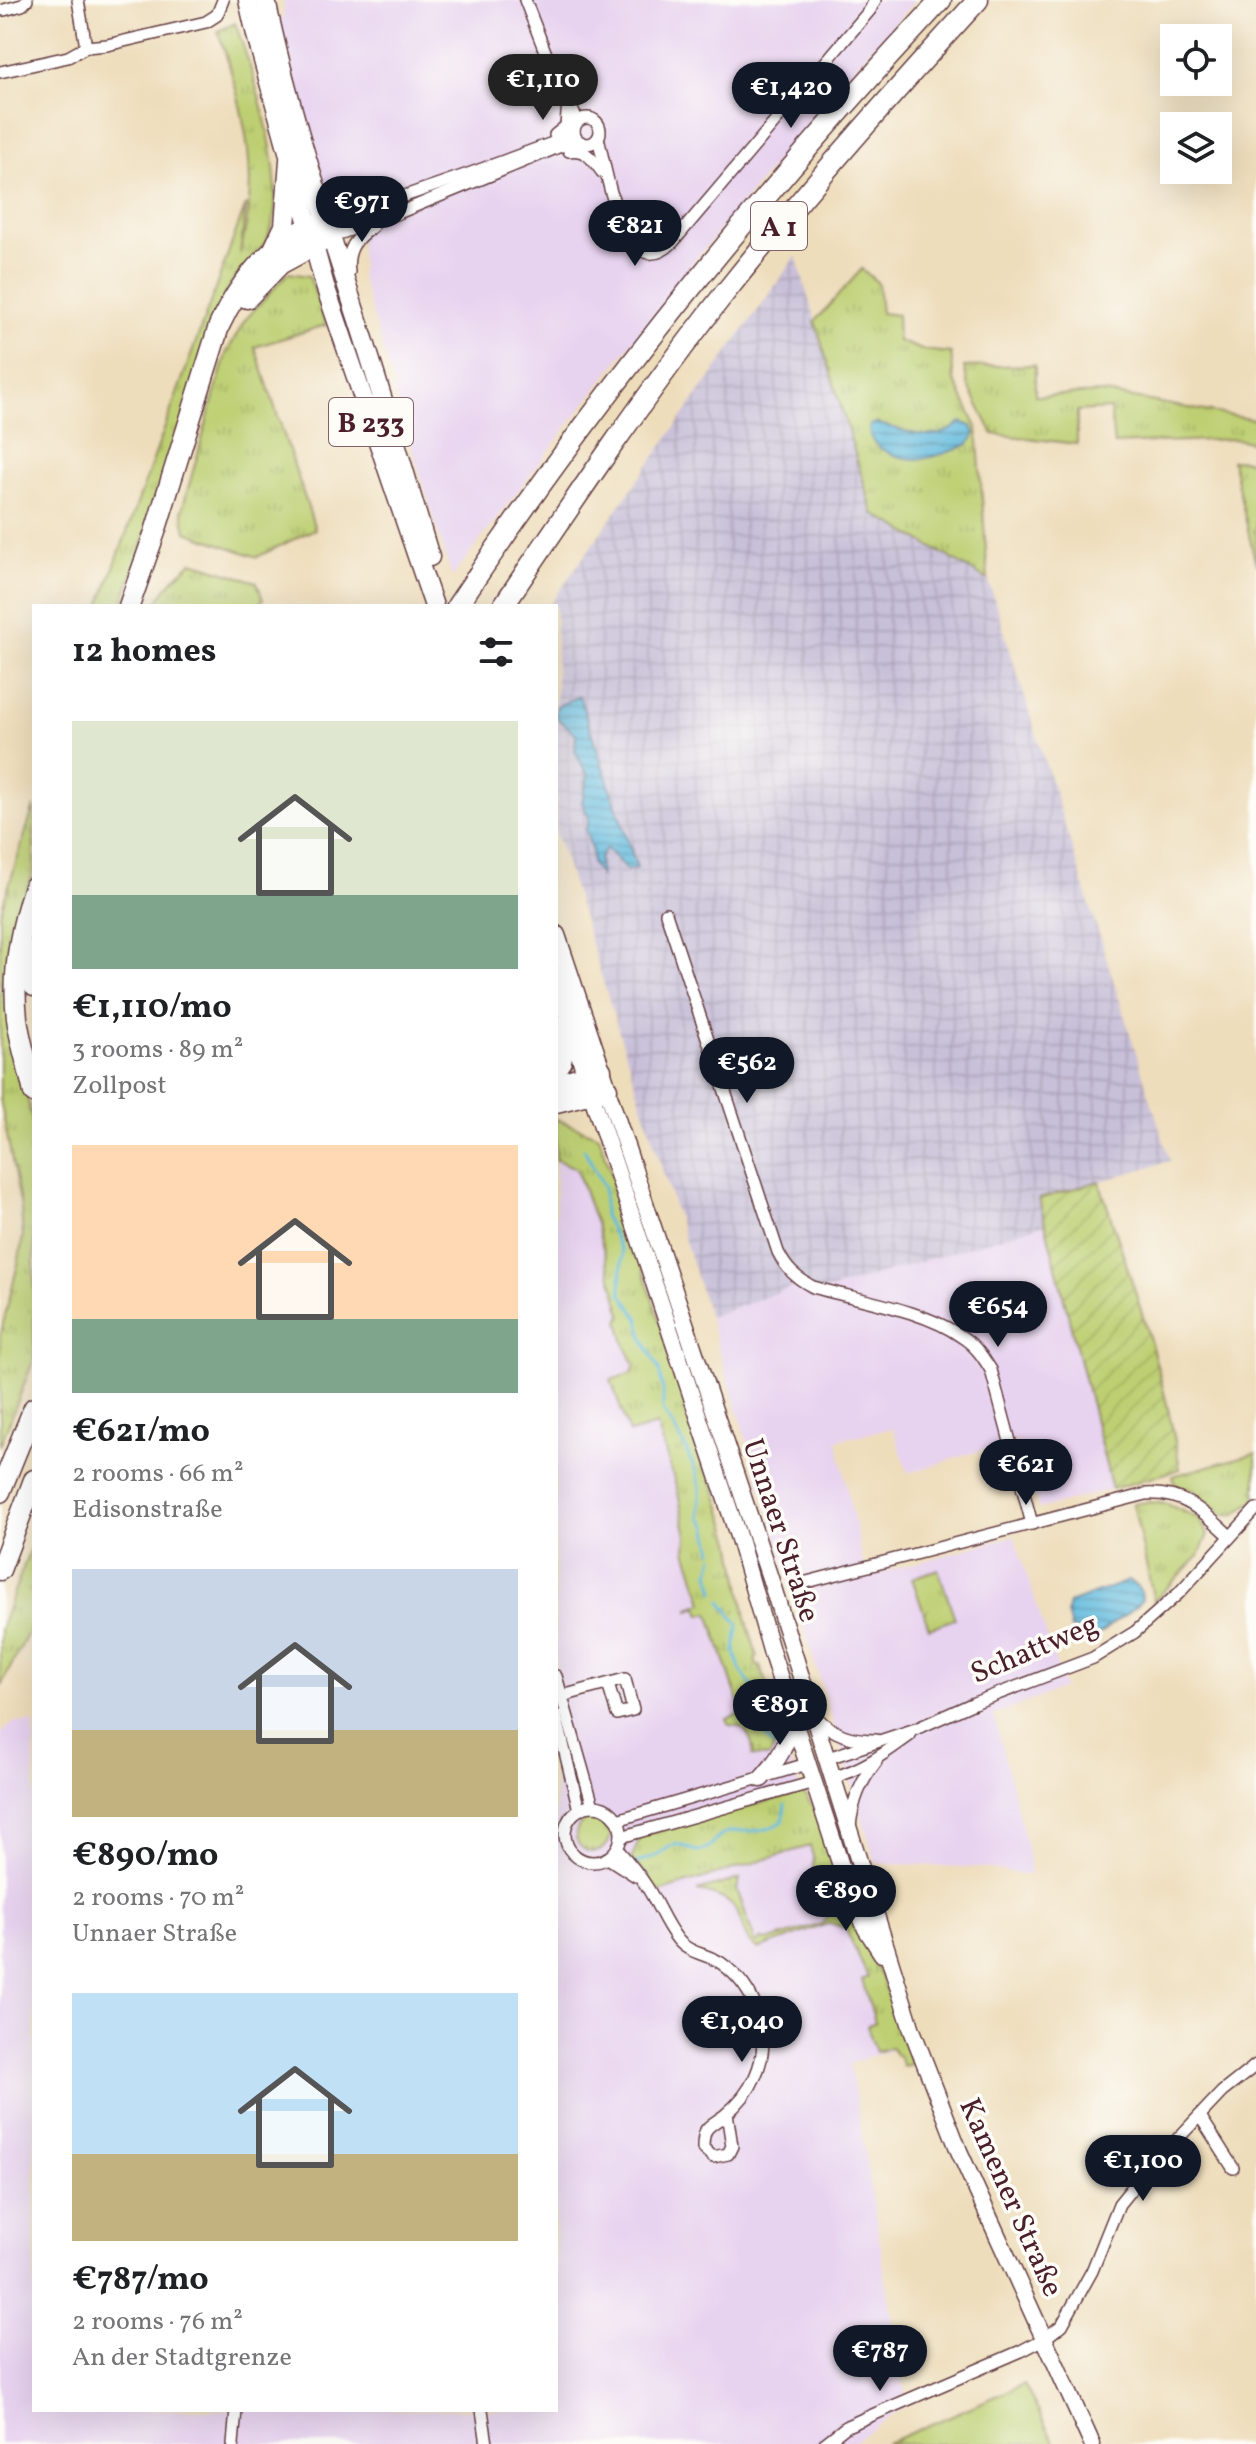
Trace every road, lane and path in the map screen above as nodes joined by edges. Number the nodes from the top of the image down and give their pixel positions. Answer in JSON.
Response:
{"nodes":[{"id":1,"x":27,"y":0,"type":"edge"},
{"id":2,"x":78,"y":0,"type":"edge"},
{"id":3,"x":248,"y":0,"type":"edge"},
{"id":4,"x":266,"y":0,"type":"edge"},
{"id":5,"x":525,"y":0,"type":"edge"},
{"id":6,"x":875,"y":0,"type":"edge"},
{"id":7,"x":941,"y":0,"type":"edge"},
{"id":8,"x":978,"y":0,"type":"edge"},
{"id":9,"x":223,"y":1,"type":"edge"},
{"id":10,"x":4,"y":10,"type":"dead end"},
{"id":11,"x":86,"y":47,"type":"junction"},
{"id":12,"x":0,"y":72,"type":"edge"},
{"id":13,"x":566,"y":92,"type":"junction"},
{"id":14,"x":580,"y":124,"type":"junction"},
{"id":15,"x":590,"y":141,"type":"junction"},
{"id":16,"x":524,"y":153,"type":"junction"},
{"id":17,"x":541,"y":156,"type":"junction"},
{"id":18,"x":290,"y":160,"type":"junction"},
{"id":19,"x":602,"y":172,"type":"junction"},
{"id":20,"x":610,"y":186,"type":"junction"},
{"id":21,"x":383,"y":219,"type":"junction"},
{"id":22,"x":318,"y":232,"type":"junction"},
{"id":23,"x":274,"y":249,"type":"junction"},
{"id":24,"x":354,"y":308,"type":"junction"},
{"id":25,"x":455,"y":603,"type":"edge"},
{"id":26,"x":130,"y":604,"type":"edge"},
{"id":27,"x":138,"y":604,"type":"edge"},
{"id":28,"x":433,"y":604,"type":"edge"},
{"id":29,"x":504,"y":604,"type":"edge"},
{"id":30,"x":32,"y":893,"type":"edge"},
{"id":31,"x":666,"y":913,"type":"dead end"},
{"id":32,"x":32,"y":933,"type":"edge"},
{"id":33,"x":558,"y":942,"type":"edge"},
{"id":34,"x":32,"y":980,"type":"edge"},
{"id":35,"x":558,"y":983,"type":"edge"},
{"id":36,"x":569,"y":1019,"type":"junction"},
{"id":37,"x":558,"y":1065,"type":"edge"},
{"id":38,"x":596,"y":1082,"type":"junction"},
{"id":39,"x":32,"y":1084,"type":"edge"},
{"id":40,"x":558,"y":1085,"type":"edge"},
{"id":41,"x":558,"y":1101,"type":"edge"},
{"id":42,"x":32,"y":1411,"type":"edge"},
{"id":43,"x":32,"y":1485,"type":"edge"},
{"id":44,"x":0,"y":1492,"type":"edge"},
{"id":45,"x":1256,"y":1509,"type":"edge"},
{"id":46,"x":1032,"y":1524,"type":"junction"},
{"id":47,"x":1230,"y":1536,"type":"junction"},
{"id":48,"x":0,"y":1570,"type":"edge"},
{"id":49,"x":803,"y":1583,"type":"dead end"},
{"id":50,"x":608,"y":1684,"type":"dead end"},
{"id":51,"x":559,"y":1697,"type":"edge"},
{"id":52,"x":811,"y":1711,"type":"junction"},
{"id":53,"x":793,"y":1718,"type":"junction"},
{"id":54,"x":558,"y":1723,"type":"edge"},
{"id":55,"x":916,"y":1729,"type":"junction"},
{"id":56,"x":885,"y":1739,"type":"junction"},
{"id":57,"x":879,"y":1758,"type":"junction"},
{"id":58,"x":825,"y":1759,"type":"junction"},
{"id":59,"x":807,"y":1764,"type":"junction"},
{"id":60,"x":761,"y":1779,"type":"junction"},
{"id":61,"x":822,"y":1780,"type":"junction"},
{"id":62,"x":593,"y":1806,"type":"junction"},
{"id":63,"x":579,"y":1810,"type":"junction"},
{"id":64,"x":617,"y":1820,"type":"junction"},
{"id":65,"x":850,"y":1835,"type":"junction"},
{"id":66,"x":564,"y":1842,"type":"edge"},
{"id":67,"x":619,"y":1843,"type":"junction"},
{"id":68,"x":608,"y":1858,"type":"junction"},
{"id":69,"x":633,"y":1871,"type":"junction"},
{"id":70,"x":891,"y":1969,"type":"junction"},
{"id":71,"x":1256,"y":2065,"type":"edge"},
{"id":72,"x":727,"y":2113,"type":"dead end"},
{"id":73,"x":1200,"y":2116,"type":"junction"},
{"id":74,"x":1233,"y":2168,"type":"dead end"},
{"id":75,"x":1044,"y":2339,"type":"junction"},
{"id":76,"x":236,"y":2412,"type":"edge"},
{"id":77,"x":482,"y":2412,"type":"edge"},
{"id":78,"x":233,"y":2444,"type":"edge"},
{"id":79,"x":487,"y":2444,"type":"edge"},
{"id":80,"x":824,"y":2444,"type":"edge"},
{"id":81,"x":1092,"y":2444,"type":"edge"}],
"edges":[{"from":1,"to":10,"type":"street"},
{"from":2,"to":11,"type":"street"},
{"from":3,"to":18,"type":"main road","number":"B 233"},
{"from":4,"to":22,"type":"main road","number":"B 233"},
{"from":5,"to":13,"type":"street"},
{"from":6,"to":20,"type":"street"},
{"from":7,"to":25,"type":"highway","number":"A 1"},
{"from":8,"to":29,"type":"highway","number":"A 1"},
{"from":9,"to":11,"type":"street"},
{"from":11,"to":12,"type":"street"},
{"from":13,"to":14,"type":"street"},
{"from":13,"to":16,"type":"street"},
{"from":14,"to":15,"type":"street"},
{"from":14,"to":15,"type":"street"},
{"from":14,"to":16,"type":"street"},
{"from":15,"to":17,"type":"street"},
{"from":15,"to":19,"type":"street"},
{"from":15,"to":20,"type":"street"},
{"from":16,"to":22,"type":"street"},
{"from":17,"to":19,"type":"street"},
{"from":17,"to":21,"type":"street"},
{"from":18,"to":22,"type":"main road","number":"B 233"},
{"from":18,"to":23,"type":"highway"},
{"from":19,"to":20,"type":"street"},
{"from":21,"to":22,"type":"street"},
{"from":21,"to":24,"type":"street"},
{"from":22,"to":23,"type":"highway"},
{"from":22,"to":24,"type":"main road","number":"B 233"},
{"from":22,"to":27,"type":"highway"},
{"from":22,"to":28,"type":"main road","number":"B 233"},
{"from":23,"to":26,"type":"highway"},
{"from":24,"to":25,"type":"main road","number":"B 233"},
{"from":30,"to":39,"type":"highway"},
{"from":31,"to":46,"type":"street"},
{"from":32,"to":34,"type":"highway"},
{"from":33,"to":38,"type":"main road","name":"Unnaer Straße"},
{"from":35,"to":36,"type":"main road","name":"Unnaer Straße"},
{"from":36,"to":37,"type":"highway"},
{"from":36,"to":38,"type":"main road","name":"Unnaer Straße"},
{"from":38,"to":40,"type":"highway"},
{"from":38,"to":41,"type":"highway"},
{"from":38,"to":52,"type":"main road","name":"Unnaer Straße"},
{"from":38,"to":53,"type":"main road","name":"Unnaer Straße"},
{"from":42,"to":44,"type":"highway"},
{"from":43,"to":48,"type":"highway"},
{"from":45,"to":47,"type":"street","name":"Schattweg"},
{"from":46,"to":47,"type":"street"},
{"from":46,"to":49,"type":"street"},
{"from":47,"to":55,"type":"street","name":"Schattweg"},
{"from":50,"to":51,"type":"street"},
{"from":51,"to":62,"type":"street"},
{"from":52,"to":56,"type":"street","name":"Schattweg"},
{"from":52,"to":58,"type":"main road","name":"Unnaer Straße"},
{"from":53,"to":59,"type":"main road","name":"Unnaer Straße"},
{"from":53,"to":60,"type":"main road"},
{"from":54,"to":63,"type":"street"},
{"from":55,"to":56,"type":"street","name":"Schattweg"},
{"from":55,"to":57,"type":"street","name":"Schattweg"},
{"from":56,"to":58,"type":"street","name":"Schattweg"},
{"from":57,"to":61,"type":"street","name":"Schattweg"},
{"from":57,"to":65,"type":"street","name":"Schattweg"},
{"from":58,"to":59,"type":"main road"},
{"from":58,"to":61,"type":"main road","name":"Unnaer Straße"},
{"from":59,"to":60,"type":"street"},
{"from":59,"to":61,"type":"main road","name":"Unnaer Straße"},
{"from":60,"to":64,"type":"street"},
{"from":61,"to":65,"type":"main road","name":"Unnaer Straße"},
{"from":61,"to":67,"type":"street","name":"Schattweg"},
{"from":61,"to":70,"type":"main road","name":"Unnaer Straße"},
{"from":62,"to":63,"type":"street"},
{"from":62,"to":64,"type":"street"},
{"from":63,"to":66,"type":"street"},
{"from":64,"to":67,"type":"street"},
{"from":65,"to":70,"type":"main road","name":"Unnaer Straße"},
{"from":66,"to":68,"type":"street"},
{"from":67,"to":68,"type":"street"},
{"from":67,"to":69,"type":"street"},
{"from":68,"to":69,"type":"street"},
{"from":69,"to":72,"type":"street"},
{"from":70,"to":75,"type":"main road","name":"Kamener Straße"},
{"from":71,"to":73,"type":"street"},
{"from":73,"to":74,"type":"street"},
{"from":73,"to":75,"type":"street"},
{"from":75,"to":80,"type":"street"},
{"from":75,"to":81,"type":"main road","name":"Kamener Straße"},
{"from":76,"to":78,"type":"street"},
{"from":77,"to":79,"type":"street"}]}
